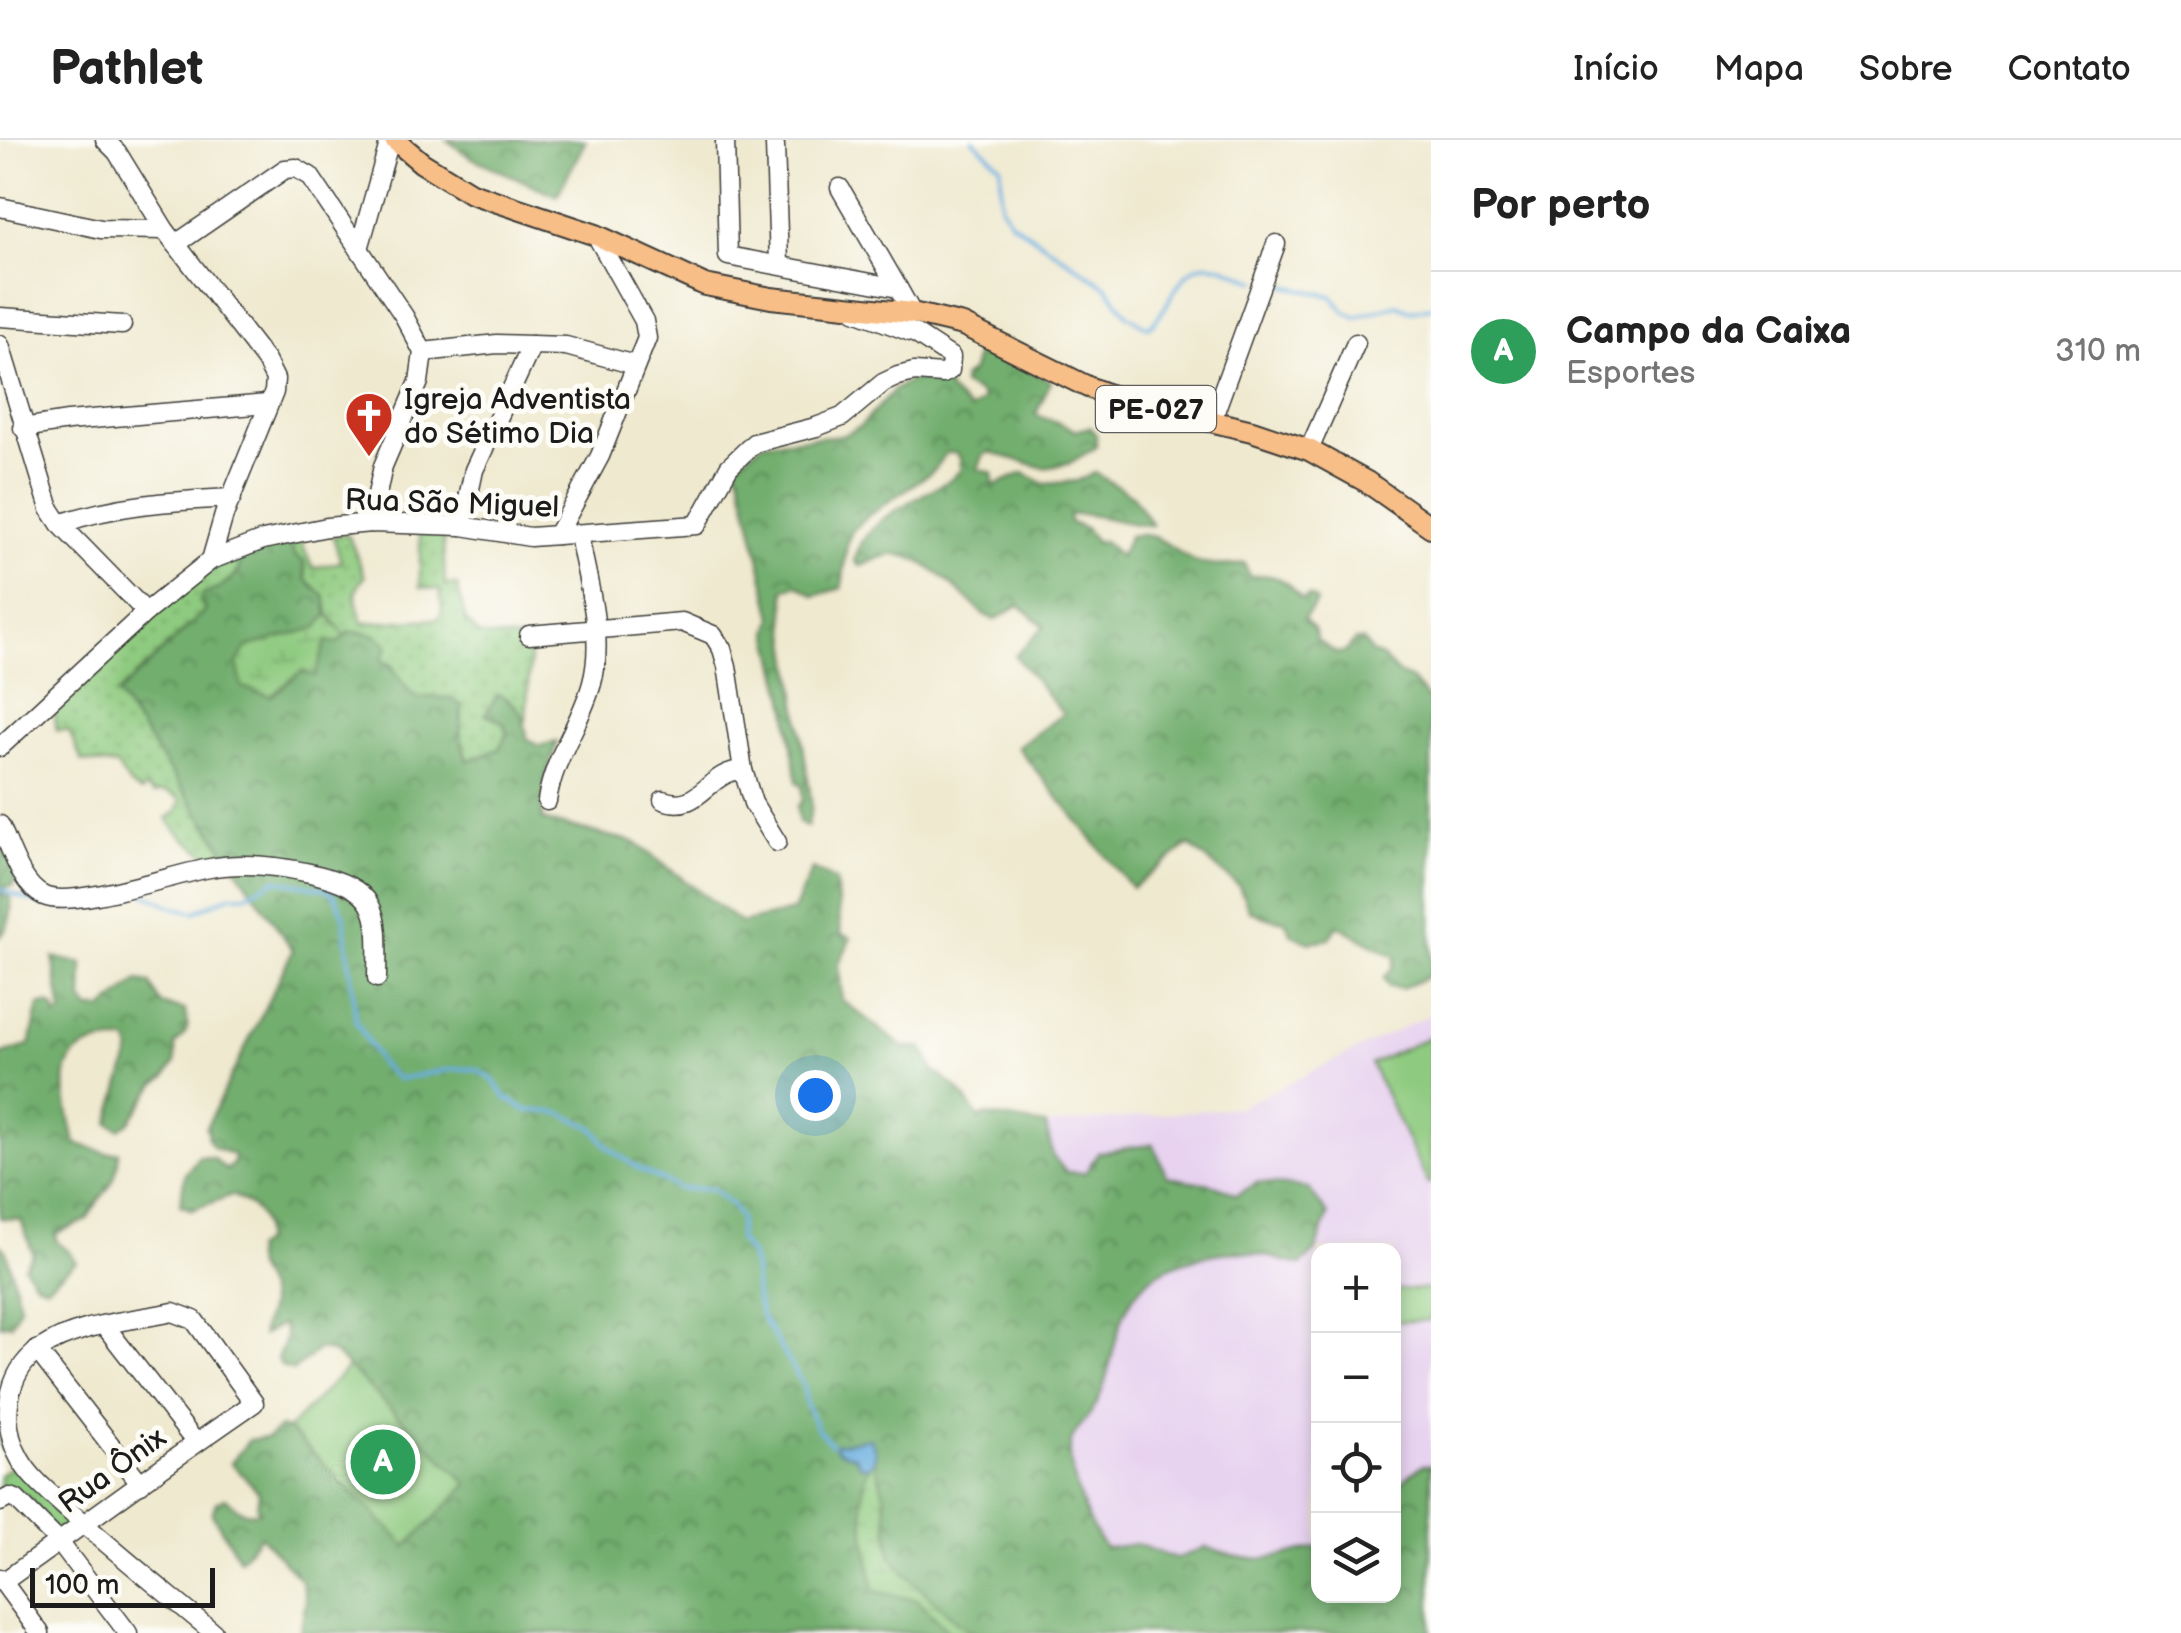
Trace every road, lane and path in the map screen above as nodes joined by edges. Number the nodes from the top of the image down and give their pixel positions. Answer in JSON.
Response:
{"nodes":[{"id":1,"x":105,"y":140,"type":"edge"},
{"id":2,"x":393,"y":140,"type":"edge"},
{"id":3,"x":725,"y":140,"type":"edge"},
{"id":4,"x":775,"y":145,"type":"dead end"},
{"id":5,"x":840,"y":188,"type":"dead end"},
{"id":6,"x":0,"y":208,"type":"edge"},
{"id":7,"x":596,"y":235,"type":"junction"},
{"id":8,"x":171,"y":237,"type":"junction"},
{"id":9,"x":1276,"y":244,"type":"dead end"},
{"id":10,"x":358,"y":249,"type":"junction"},
{"id":11,"x":779,"y":263,"type":"junction"},
{"id":12,"x":898,"y":288,"type":"junction"},
{"id":13,"x":836,"y":304,"type":"junction"},
{"id":14,"x":912,"y":313,"type":"junction"},
{"id":15,"x":0,"y":317,"type":"edge"},
{"id":16,"x":122,"y":325,"type":"dead end"},
{"id":17,"x":1356,"y":343,"type":"dead end"},
{"id":18,"x":0,"y":344,"type":"edge"},
{"id":19,"x":532,"y":345,"type":"junction"},
{"id":20,"x":423,"y":352,"type":"junction"},
{"id":21,"x":635,"y":365,"type":"junction"},
{"id":22,"x":268,"y":404,"type":"junction"},
{"id":23,"x":1212,"y":420,"type":"junction"},
{"id":24,"x":23,"y":428,"type":"junction"},
{"id":25,"x":1309,"y":450,"type":"junction"},
{"id":26,"x":232,"y":498,"type":"junction"},
{"id":27,"x":370,"y":523,"type":"junction"},
{"id":28,"x":60,"y":524,"type":"junction"},
{"id":29,"x":462,"y":526,"type":"junction"},
{"id":30,"x":1431,"y":526,"type":"edge"},
{"id":31,"x":579,"y":534,"type":"junction"},
{"id":32,"x":557,"y":535,"type":"junction"},
{"id":33,"x":211,"y":560,"type":"junction"},
{"id":34,"x":146,"y":612,"type":"junction"},
{"id":35,"x":594,"y":628,"type":"junction"},
{"id":36,"x":529,"y":635,"type":"dead end"},
{"id":37,"x":0,"y":747,"type":"edge"},
{"id":38,"x":743,"y":770,"type":"junction"},
{"id":39,"x":547,"y":800,"type":"dead end"},
{"id":40,"x":664,"y":800,"type":"dead end"},
{"id":41,"x":0,"y":825,"type":"edge"},
{"id":42,"x":777,"y":842,"type":"dead end"},
{"id":43,"x":377,"y":978,"type":"dead end"},
{"id":44,"x":105,"y":1326,"type":"junction"},
{"id":45,"x":38,"y":1350,"type":"junction"},
{"id":46,"x":196,"y":1443,"type":"junction"},
{"id":47,"x":141,"y":1484,"type":"junction"},
{"id":48,"x":0,"y":1502,"type":"edge"},
{"id":49,"x":84,"y":1524,"type":"junction"},
{"id":50,"x":58,"y":1542,"type":"junction"},
{"id":51,"x":1,"y":1580,"type":"edge"},
{"id":52,"x":40,"y":1633,"type":"edge"},
{"id":53,"x":128,"y":1633,"type":"edge"},
{"id":54,"x":214,"y":1633,"type":"edge"}],
"edges":[{"from":1,"to":8,"type":"street"},
{"from":2,"to":7,"type":"main road","number":"PE-027"},
{"from":2,"to":10,"type":"street"},
{"from":3,"to":11,"type":"street"},
{"from":4,"to":11,"type":"street"},
{"from":5,"to":12,"type":"street"},
{"from":6,"to":8,"type":"street"},
{"from":7,"to":13,"type":"main road","number":"PE-027"},
{"from":7,"to":21,"type":"street"},
{"from":8,"to":10,"type":"street"},
{"from":8,"to":22,"type":"street"},
{"from":9,"to":23,"type":"street"},
{"from":10,"to":20,"type":"street"},
{"from":11,"to":12,"type":"street"},
{"from":12,"to":14,"type":"street"},
{"from":13,"to":14,"type":"main road","number":"PE-027"},
{"from":13,"to":31,"type":"street","name":"Rua São Miguel"},
{"from":14,"to":23,"type":"main road","number":"PE-027"},
{"from":15,"to":16,"type":"street"},
{"from":17,"to":25,"type":"street"},
{"from":18,"to":24,"type":"street"},
{"from":19,"to":20,"type":"street"},
{"from":19,"to":21,"type":"street"},
{"from":19,"to":29,"type":"street"},
{"from":20,"to":27,"type":"street"},
{"from":21,"to":32,"type":"street"},
{"from":22,"to":24,"type":"street"},
{"from":22,"to":26,"type":"street"},
{"from":23,"to":25,"type":"main road","number":"PE-027"},
{"from":24,"to":28,"type":"street"},
{"from":25,"to":30,"type":"main road","number":"PE-027"},
{"from":26,"to":28,"type":"street"},
{"from":26,"to":33,"type":"street"},
{"from":27,"to":29,"type":"street","name":"Rua São Miguel"},
{"from":27,"to":33,"type":"street","name":"Rua São Miguel"},
{"from":28,"to":34,"type":"street"},
{"from":29,"to":32,"type":"street","name":"Rua São Miguel"},
{"from":31,"to":32,"type":"street","name":"Rua São Miguel"},
{"from":31,"to":35,"type":"street"},
{"from":33,"to":34,"type":"street","name":"Rua São Miguel"},
{"from":34,"to":37,"type":"street","name":"Rua São Miguel"},
{"from":35,"to":36,"type":"street"},
{"from":35,"to":38,"type":"street"},
{"from":35,"to":39,"type":"street"},
{"from":38,"to":40,"type":"street"},
{"from":38,"to":42,"type":"street"},
{"from":41,"to":43,"type":"street"},
{"from":44,"to":45,"type":"street"},
{"from":44,"to":46,"type":"street"},
{"from":44,"to":46,"type":"street","name":"Rua Ônix"},
{"from":45,"to":47,"type":"street"},
{"from":45,"to":49,"type":"street"},
{"from":46,"to":47,"type":"street","name":"Rua Ônix"},
{"from":47,"to":49,"type":"street","name":"Rua Ônix"},
{"from":48,"to":50,"type":"street"},
{"from":49,"to":50,"type":"street","name":"Rua Ônix"},
{"from":49,"to":54,"type":"street"},
{"from":50,"to":51,"type":"street","name":"Rua Ônix"},
{"from":50,"to":53,"type":"street"},
{"from":51,"to":52,"type":"street"}]}
